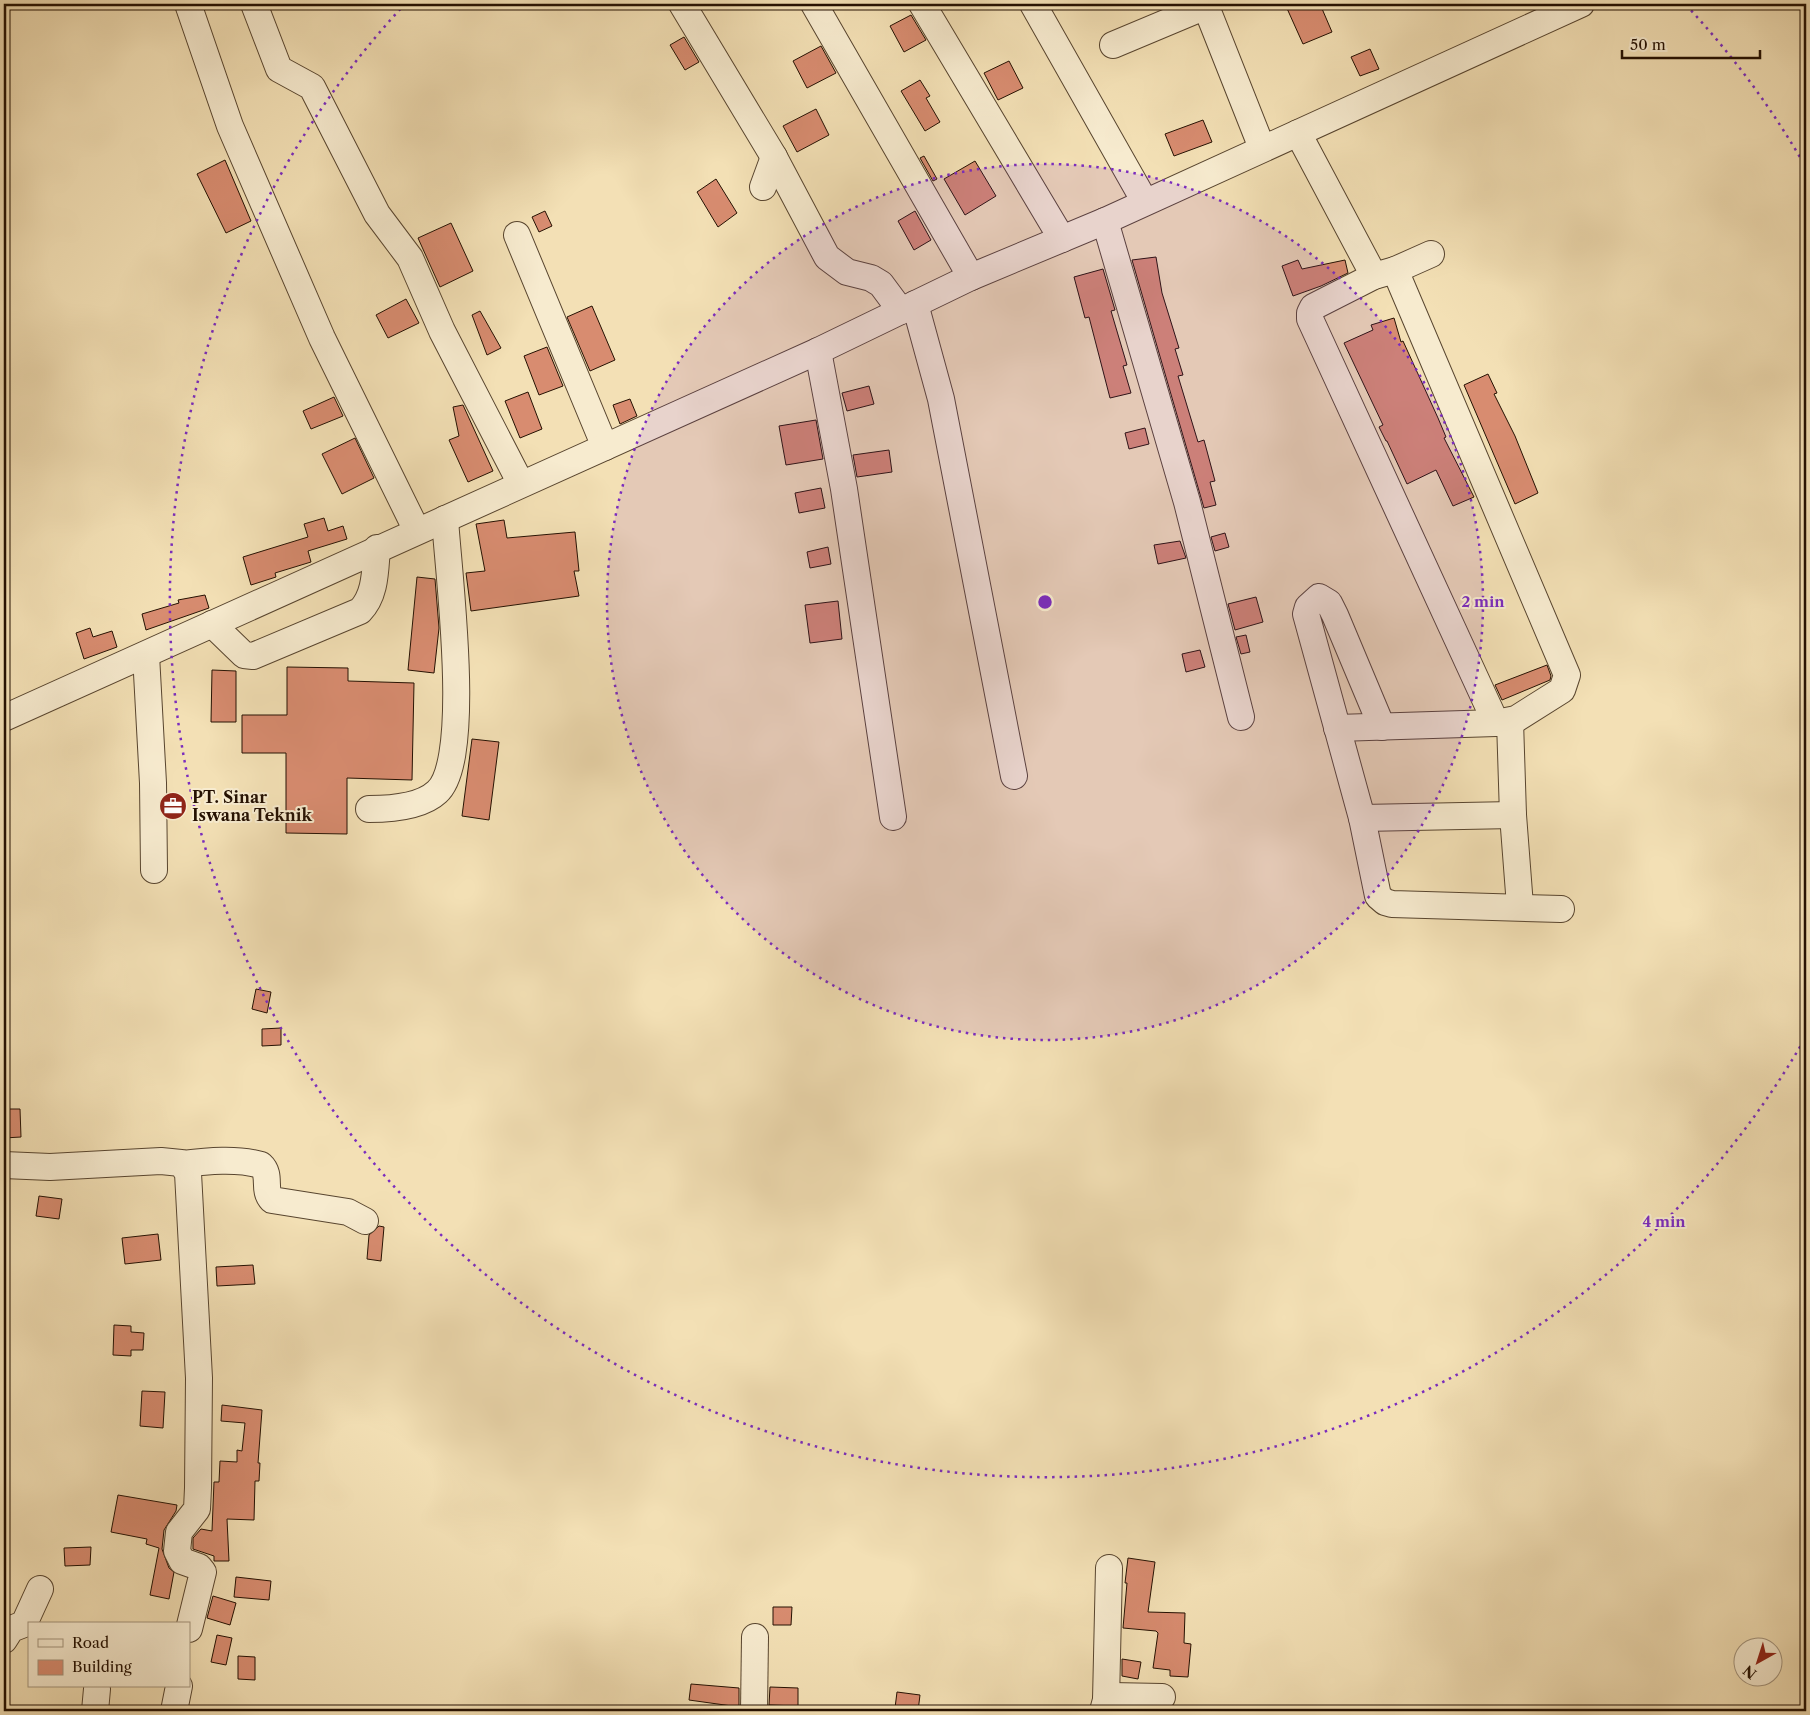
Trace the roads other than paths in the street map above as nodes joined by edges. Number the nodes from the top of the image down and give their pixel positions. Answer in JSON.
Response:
{"nodes":[{"id":1,"x":188,"y":4,"type":"edge"},
{"id":2,"x":254,"y":4,"type":"edge"},
{"id":3,"x":682,"y":4,"type":"edge"},
{"id":4,"x":814,"y":4,"type":"edge"},
{"id":5,"x":922,"y":4,"type":"edge"},
{"id":6,"x":1033,"y":4,"type":"edge"},
{"id":7,"x":1581,"y":4,"type":"edge"},
{"id":8,"x":1206,"y":5,"type":"edge"},
{"id":9,"x":1113,"y":45,"type":"dead end"},
{"id":10,"x":1298,"y":133,"type":"junction"},
{"id":11,"x":1262,"y":148,"type":"junction"},
{"id":12,"x":774,"y":157,"type":"junction"},
{"id":13,"x":763,"y":187,"type":"dead end"},
{"id":14,"x":1145,"y":202,"type":"junction"},
{"id":15,"x":1105,"y":221,"type":"junction"},
{"id":16,"x":517,"y":235,"type":"dead end"},
{"id":17,"x":1062,"y":239,"type":"junction"},
{"id":18,"x":1432,"y":254,"type":"dead end"},
{"id":19,"x":1385,"y":273,"type":"junction"},
{"id":20,"x":972,"y":277,"type":"junction"},
{"id":21,"x":908,"y":307,"type":"junction"},
{"id":22,"x":818,"y":351,"type":"junction"},
{"id":23,"x":605,"y":447,"type":"junction"},
{"id":24,"x":521,"y":484,"type":"junction"},
{"id":25,"x":445,"y":519,"type":"junction"},
{"id":26,"x":417,"y":531,"type":"junction"},
{"id":27,"x":377,"y":548,"type":"junction"},
{"id":28,"x":212,"y":624,"type":"junction"},
{"id":29,"x":146,"y":655,"type":"junction"},
{"id":30,"x":1241,"y":717,"type":"dead end"},
{"id":31,"x":4,"y":718,"type":"edge"},
{"id":32,"x":1503,"y":722,"type":"junction"},
{"id":33,"x":1382,"y":727,"type":"junction"},
{"id":34,"x":1337,"y":728,"type":"junction"},
{"id":35,"x":1014,"y":776,"type":"dead end"},
{"id":36,"x":369,"y":808,"type":"dead end"},
{"id":37,"x":1513,"y":815,"type":"junction"},
{"id":38,"x":893,"y":817,"type":"dead end"},
{"id":39,"x":1362,"y":818,"type":"junction"},
{"id":40,"x":154,"y":870,"type":"dead end"},
{"id":41,"x":1520,"y":906,"type":"junction"},
{"id":42,"x":1561,"y":909,"type":"dead end"},
{"id":43,"x":183,"y":1164,"type":"junction"},
{"id":44,"x":4,"y":1165,"type":"edge"},
{"id":45,"x":365,"y":1221,"type":"dead end"},
{"id":46,"x":1109,"y":1568,"type":"dead end"},
{"id":47,"x":40,"y":1588,"type":"dead end"},
{"id":48,"x":190,"y":1625,"type":"edge"},
{"id":49,"x":755,"y":1637,"type":"dead end"},
{"id":50,"x":4,"y":1640,"type":"edge"},
{"id":51,"x":179,"y":1688,"type":"edge"},
{"id":52,"x":1162,"y":1696,"type":"dead end"},
{"id":53,"x":1104,"y":1706,"type":"edge"},
{"id":54,"x":174,"y":1711,"type":"edge"},
{"id":55,"x":754,"y":1711,"type":"edge"}],
"edges":[{"from":1,"to":26,"type":"street"},
{"from":2,"to":24,"type":"street"},
{"from":3,"to":12,"type":"street"},
{"from":4,"to":20,"type":"street"},
{"from":5,"to":17,"type":"street"},
{"from":6,"to":14,"type":"street"},
{"from":7,"to":10,"type":"street"},
{"from":8,"to":9,"type":"street"},
{"from":8,"to":11,"type":"street"},
{"from":10,"to":11,"type":"street"},
{"from":10,"to":19,"type":"street"},
{"from":11,"to":14,"type":"street"},
{"from":12,"to":13,"type":"street"},
{"from":12,"to":21,"type":"street"},
{"from":14,"to":15,"type":"street"},
{"from":15,"to":17,"type":"street"},
{"from":15,"to":30,"type":"street"},
{"from":16,"to":23,"type":"street"},
{"from":17,"to":20,"type":"street"},
{"from":18,"to":19,"type":"street"},
{"from":19,"to":32,"type":"street"},
{"from":19,"to":32,"type":"street"},
{"from":20,"to":21,"type":"street"},
{"from":21,"to":22,"type":"street"},
{"from":21,"to":35,"type":"street"},
{"from":22,"to":23,"type":"street"},
{"from":22,"to":38,"type":"street"},
{"from":23,"to":24,"type":"street"},
{"from":24,"to":25,"type":"street"},
{"from":25,"to":26,"type":"street"},
{"from":25,"to":36,"type":"street"},
{"from":26,"to":27,"type":"street"},
{"from":27,"to":28,"type":"street"},
{"from":27,"to":28,"type":"street"},
{"from":28,"to":29,"type":"street"},
{"from":29,"to":31,"type":"street"},
{"from":29,"to":40,"type":"street"},
{"from":32,"to":33,"type":"street"},
{"from":32,"to":37,"type":"street"},
{"from":33,"to":34,"type":"street"},
{"from":33,"to":34,"type":"street"},
{"from":34,"to":39,"type":"street"},
{"from":37,"to":39,"type":"street"},
{"from":37,"to":41,"type":"street"},
{"from":39,"to":41,"type":"street"},
{"from":41,"to":42,"type":"street"},
{"from":43,"to":44,"type":"street"},
{"from":43,"to":45,"type":"street"},
{"from":43,"to":48,"type":"street"},
{"from":46,"to":53,"type":"street"},
{"from":47,"to":50,"type":"street"},
{"from":49,"to":55,"type":"street"},
{"from":51,"to":54,"type":"street"},
{"from":52,"to":53,"type":"street"}]}
